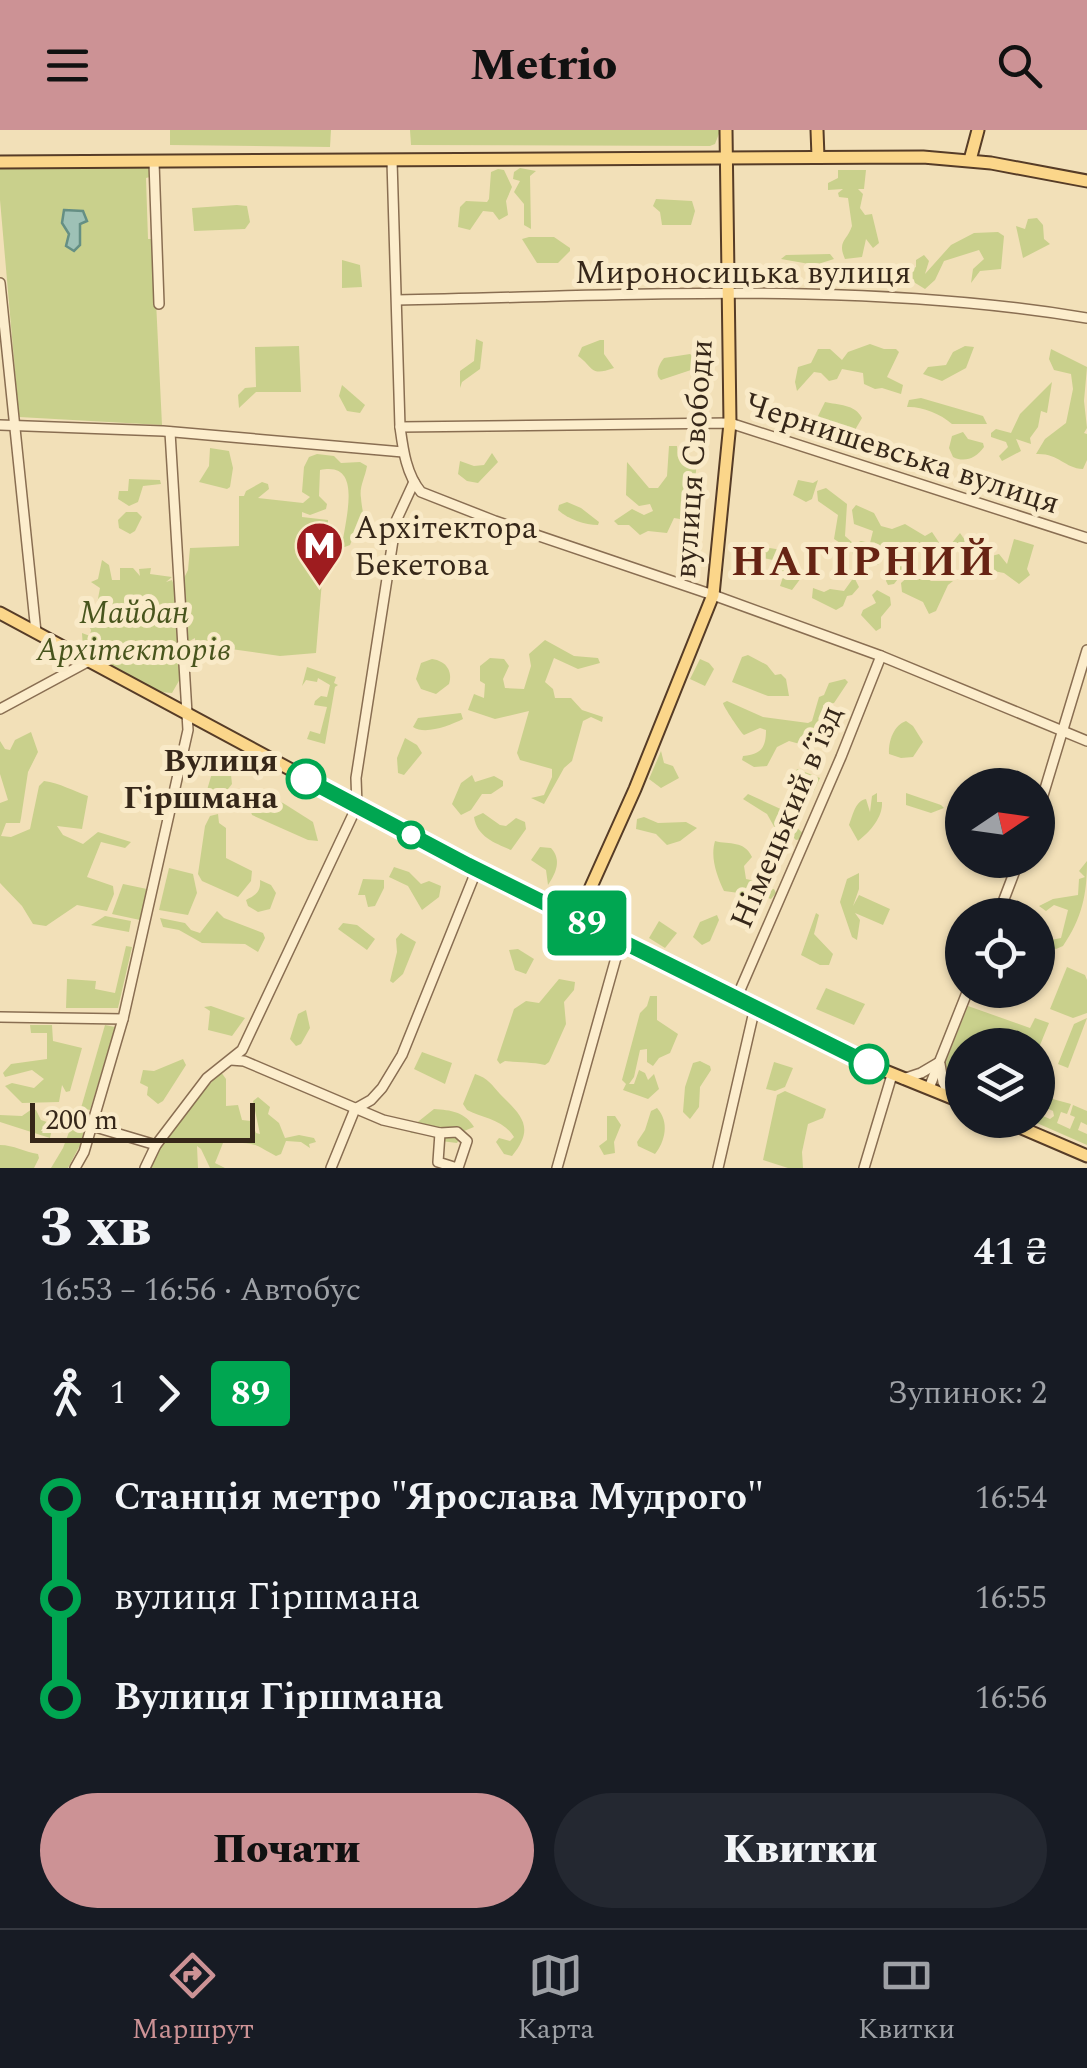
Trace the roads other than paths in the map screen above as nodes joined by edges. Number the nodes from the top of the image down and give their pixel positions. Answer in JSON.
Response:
{"nodes":[{"id":1,"x":726,"y":130,"type":"edge"},
{"id":2,"x":817,"y":130,"type":"edge"},
{"id":3,"x":978,"y":130,"type":"edge"},
{"id":4,"x":727,"y":156,"type":"junction"},
{"id":5,"x":818,"y":157,"type":"junction"},
{"id":6,"x":970,"y":160,"type":"junction"},
{"id":7,"x":392,"y":161,"type":"junction"},
{"id":8,"x":0,"y":162,"type":"edge"},
{"id":9,"x":154,"y":162,"type":"junction"},
{"id":10,"x":1087,"y":181,"type":"edge"},
{"id":11,"x":0,"y":283,"type":"edge"},
{"id":12,"x":730,"y":293,"type":"junction"},
{"id":13,"x":397,"y":300,"type":"junction"},
{"id":14,"x":1,"y":302,"type":"edge"},
{"id":15,"x":159,"y":304,"type":"dead end"},
{"id":16,"x":1087,"y":318,"type":"edge"},
{"id":17,"x":730,"y":423,"type":"junction"},
{"id":18,"x":0,"y":424,"type":"edge"},
{"id":19,"x":15,"y":425,"type":"junction"},
{"id":20,"x":400,"y":427,"type":"junction"},
{"id":21,"x":170,"y":432,"type":"junction"},
{"id":22,"x":403,"y":452,"type":"junction"},
{"id":23,"x":414,"y":482,"type":"junction"},
{"id":24,"x":1087,"y":538,"type":"edge"},
{"id":25,"x":713,"y":595,"type":"junction"},
{"id":26,"x":0,"y":613,"type":"edge"},
{"id":27,"x":36,"y":632,"type":"junction"},
{"id":28,"x":1087,"y":650,"type":"edge"},
{"id":29,"x":880,"y":656,"type":"junction"},
{"id":30,"x":89,"y":660,"type":"junction"},
{"id":31,"x":0,"y":709,"type":"edge"},
{"id":32,"x":188,"y":716,"type":"junction"},
{"id":33,"x":1064,"y":732,"type":"junction"},
{"id":34,"x":1087,"y":741,"type":"edge"},
{"id":35,"x":1052,"y":768,"type":"edge"},
{"id":36,"x":356,"y":806,"type":"junction"},
{"id":37,"x":477,"y":869,"type":"junction"},
{"id":38,"x":577,"y":918,"type":"junction"},
{"id":39,"x":621,"y":940,"type":"junction"},
{"id":40,"x":737,"y":997,"type":"junction"},
{"id":41,"x":756,"y":1007,"type":"junction"},
{"id":42,"x":961,"y":1008,"type":"edge"},
{"id":43,"x":0,"y":1017,"type":"edge"},
{"id":44,"x":123,"y":1018,"type":"junction"},
{"id":45,"x":246,"y":1043,"type":"junction"},
{"id":46,"x":227,"y":1061,"type":"junction"},
{"id":47,"x":247,"y":1062,"type":"junction"},
{"id":48,"x":940,"y":1062,"type":"junction"},
{"id":49,"x":898,"y":1077,"type":"junction"},
{"id":50,"x":945,"y":1085,"type":"edge"},
{"id":51,"x":929,"y":1088,"type":"junction"},
{"id":52,"x":945,"y":1095,"type":"edge"},
{"id":53,"x":355,"y":1110,"type":"junction"},
{"id":54,"x":92,"y":1126,"type":"junction"},
{"id":55,"x":440,"y":1133,"type":"junction"},
{"id":56,"x":1046,"y":1138,"type":"edge"},
{"id":57,"x":156,"y":1144,"type":"junction"},
{"id":58,"x":1087,"y":1156,"type":"edge"},
{"id":59,"x":75,"y":1168,"type":"edge"},
{"id":60,"x":145,"y":1168,"type":"edge"},
{"id":61,"x":331,"y":1168,"type":"edge"},
{"id":62,"x":458,"y":1168,"type":"edge"},
{"id":63,"x":557,"y":1168,"type":"edge"},
{"id":64,"x":718,"y":1168,"type":"edge"},
{"id":65,"x":864,"y":1168,"type":"edge"}],
"edges":[{"from":1,"to":4,"type":"main road","name":"вулиця Свободи"},
{"from":2,"to":5,"type":"main road"},
{"from":3,"to":6,"type":"main road"},
{"from":4,"to":5,"type":"main road"},
{"from":4,"to":7,"type":"main road"},
{"from":4,"to":12,"type":"main road","name":"вулиця Свободи"},
{"from":5,"to":6,"type":"main road"},
{"from":6,"to":10,"type":"main road"},
{"from":7,"to":9,"type":"main road"},
{"from":7,"to":13,"type":"street"},
{"from":8,"to":9,"type":"main road"},
{"from":9,"to":15,"type":"street"},
{"from":11,"to":14,"type":"street"},
{"from":12,"to":13,"type":"street","name":"Мироносицька вулиця"},
{"from":12,"to":16,"type":"street","name":"Мироносицька вулиця"},
{"from":12,"to":17,"type":"main road","name":"вулиця Свободи"},
{"from":13,"to":20,"type":"street"},
{"from":14,"to":19,"type":"street"},
{"from":17,"to":20,"type":"street","name":"Чернишевська вулиця"},
{"from":17,"to":24,"type":"street","name":"Чернишевська вулиця"},
{"from":17,"to":25,"type":"main road","name":"вулиця Свободи"},
{"from":18,"to":19,"type":"street"},
{"from":19,"to":21,"type":"street"},
{"from":19,"to":27,"type":"street"},
{"from":20,"to":22,"type":"street"},
{"from":21,"to":22,"type":"street"},
{"from":21,"to":32,"type":"street"},
{"from":22,"to":23,"type":"street"},
{"from":23,"to":25,"type":"street"},
{"from":23,"to":36,"type":"street"},
{"from":25,"to":29,"type":"street"},
{"from":25,"to":38,"type":"main road","name":"вулиця Свободи"},
{"from":26,"to":27,"type":"main road"},
{"from":27,"to":30,"type":"main road"},
{"from":28,"to":33,"type":"street"},
{"from":29,"to":33,"type":"street"},
{"from":29,"to":40,"type":"street","name":"Німецький в’їзд"},
{"from":30,"to":31,"type":"street"},
{"from":30,"to":32,"type":"main road"},
{"from":32,"to":36,"type":"main road"},
{"from":32,"to":44,"type":"street"},
{"from":33,"to":34,"type":"street"},
{"from":33,"to":35,"type":"street"},
{"from":36,"to":37,"type":"main road"},
{"from":36,"to":45,"type":"street"},
{"from":37,"to":38,"type":"main road"},
{"from":37,"to":53,"type":"street"},
{"from":38,"to":39,"type":"main road"},
{"from":39,"to":40,"type":"main road"},
{"from":39,"to":63,"type":"street"},
{"from":40,"to":41,"type":"main road"},
{"from":41,"to":49,"type":"main road"},
{"from":41,"to":64,"type":"street"},
{"from":42,"to":48,"type":"street"},
{"from":43,"to":44,"type":"street"},
{"from":44,"to":54,"type":"street"},
{"from":45,"to":46,"type":"street"},
{"from":45,"to":47,"type":"street"},
{"from":46,"to":47,"type":"street"},
{"from":46,"to":57,"type":"street"},
{"from":47,"to":53,"type":"street"},
{"from":48,"to":49,"type":"street"},
{"from":48,"to":50,"type":"street"},
{"from":48,"to":51,"type":"street"},
{"from":49,"to":51,"type":"main road"},
{"from":49,"to":65,"type":"street"},
{"from":51,"to":52,"type":"main road"},
{"from":53,"to":55,"type":"street"},
{"from":53,"to":61,"type":"street"},
{"from":54,"to":57,"type":"street"},
{"from":54,"to":59,"type":"street"},
{"from":55,"to":62,"type":"street"},
{"from":55,"to":62,"type":"street"},
{"from":56,"to":58,"type":"main road"},
{"from":57,"to":60,"type":"street"}]}
